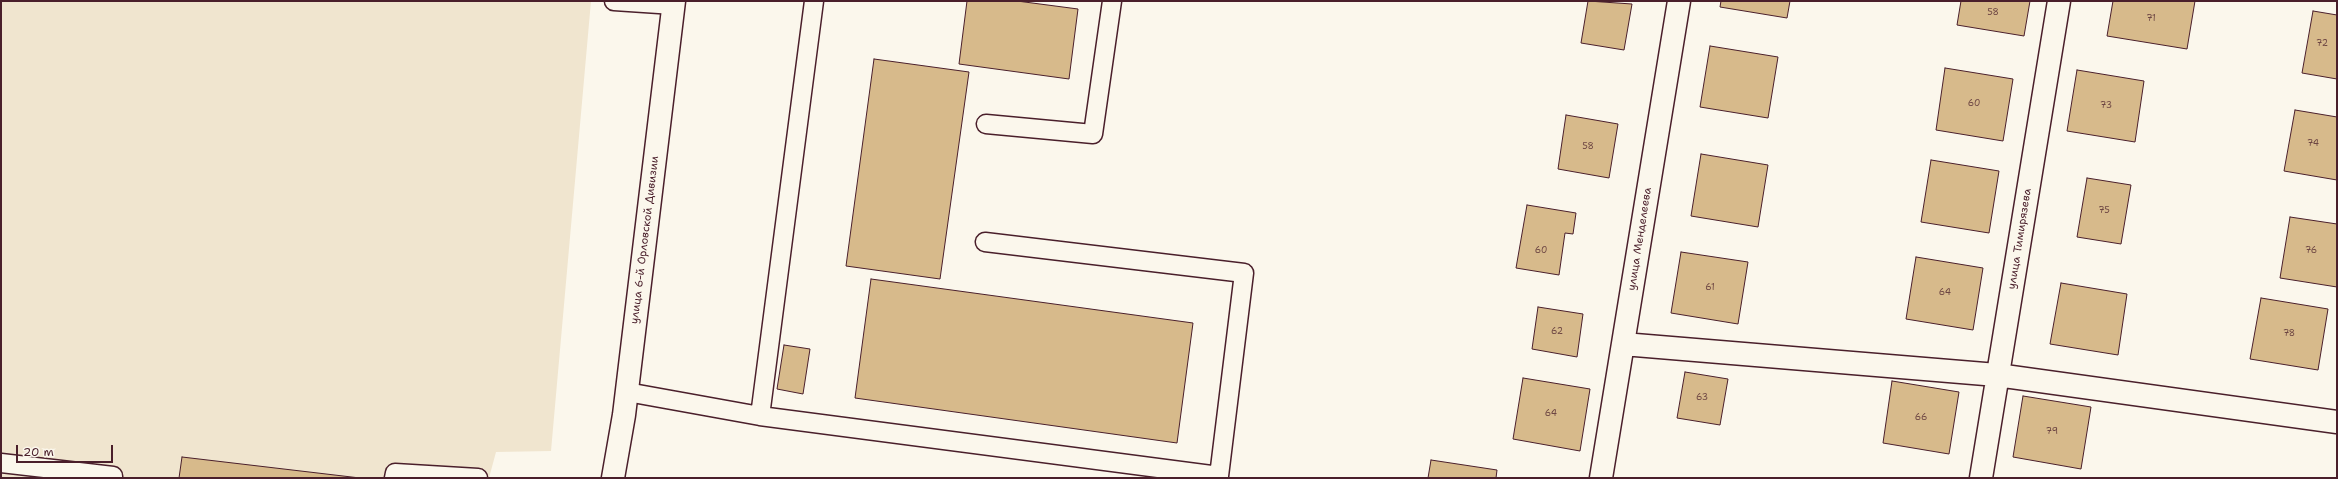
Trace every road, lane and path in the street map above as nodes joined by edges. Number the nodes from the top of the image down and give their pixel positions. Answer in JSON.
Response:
{"nodes":[{"id":1,"x":614,"y":1,"type":"edge"},
{"id":2,"x":814,"y":1,"type":"edge"},
{"id":3,"x":1112,"y":1,"type":"edge"},
{"id":4,"x":1679,"y":1,"type":"edge"},
{"id":5,"x":2060,"y":1,"type":"edge"},
{"id":6,"x":674,"y":3,"type":"edge"},
{"id":7,"x":986,"y":124,"type":"dead end"},
{"id":8,"x":985,"y":242,"type":"dead end"},
{"id":9,"x":1623,"y":344,"type":"junction"},
{"id":10,"x":1997,"y":375,"type":"junction"},
{"id":11,"x":627,"y":392,"type":"junction"},
{"id":12,"x":760,"y":416,"type":"junction"},
{"id":13,"x":2337,"y":422,"type":"edge"},
{"id":14,"x":1,"y":463,"type":"edge"},
{"id":15,"x":113,"y":478,"type":"edge"},
{"id":16,"x":394,"y":478,"type":"edge"},
{"id":17,"x":478,"y":478,"type":"edge"},
{"id":18,"x":613,"y":478,"type":"edge"},
{"id":19,"x":1601,"y":478,"type":"edge"},
{"id":20,"x":1981,"y":478,"type":"edge"}],
"edges":[{"from":1,"to":6,"type":"lane"},
{"from":2,"to":12,"type":"lane"},
{"from":3,"to":7,"type":"lane"},
{"from":4,"to":9,"type":"street","name":"улица Менделеева"},
{"from":5,"to":10,"type":"street","name":"улица Тимирязева"},
{"from":6,"to":11,"type":"street","name":"улица 6-й Орловской Дивизии"},
{"from":8,"to":12,"type":"lane"},
{"from":9,"to":10,"type":"street"},
{"from":9,"to":19,"type":"street","name":"улица Менделеева"},
{"from":10,"to":13,"type":"street"},
{"from":10,"to":20,"type":"street","name":"улица Тимирязева"},
{"from":11,"to":12,"type":"lane"},
{"from":11,"to":18,"type":"street","name":"улица 6-й Орловской Дивизии"},
{"from":14,"to":15,"type":"lane"},
{"from":16,"to":17,"type":"lane"}]}
